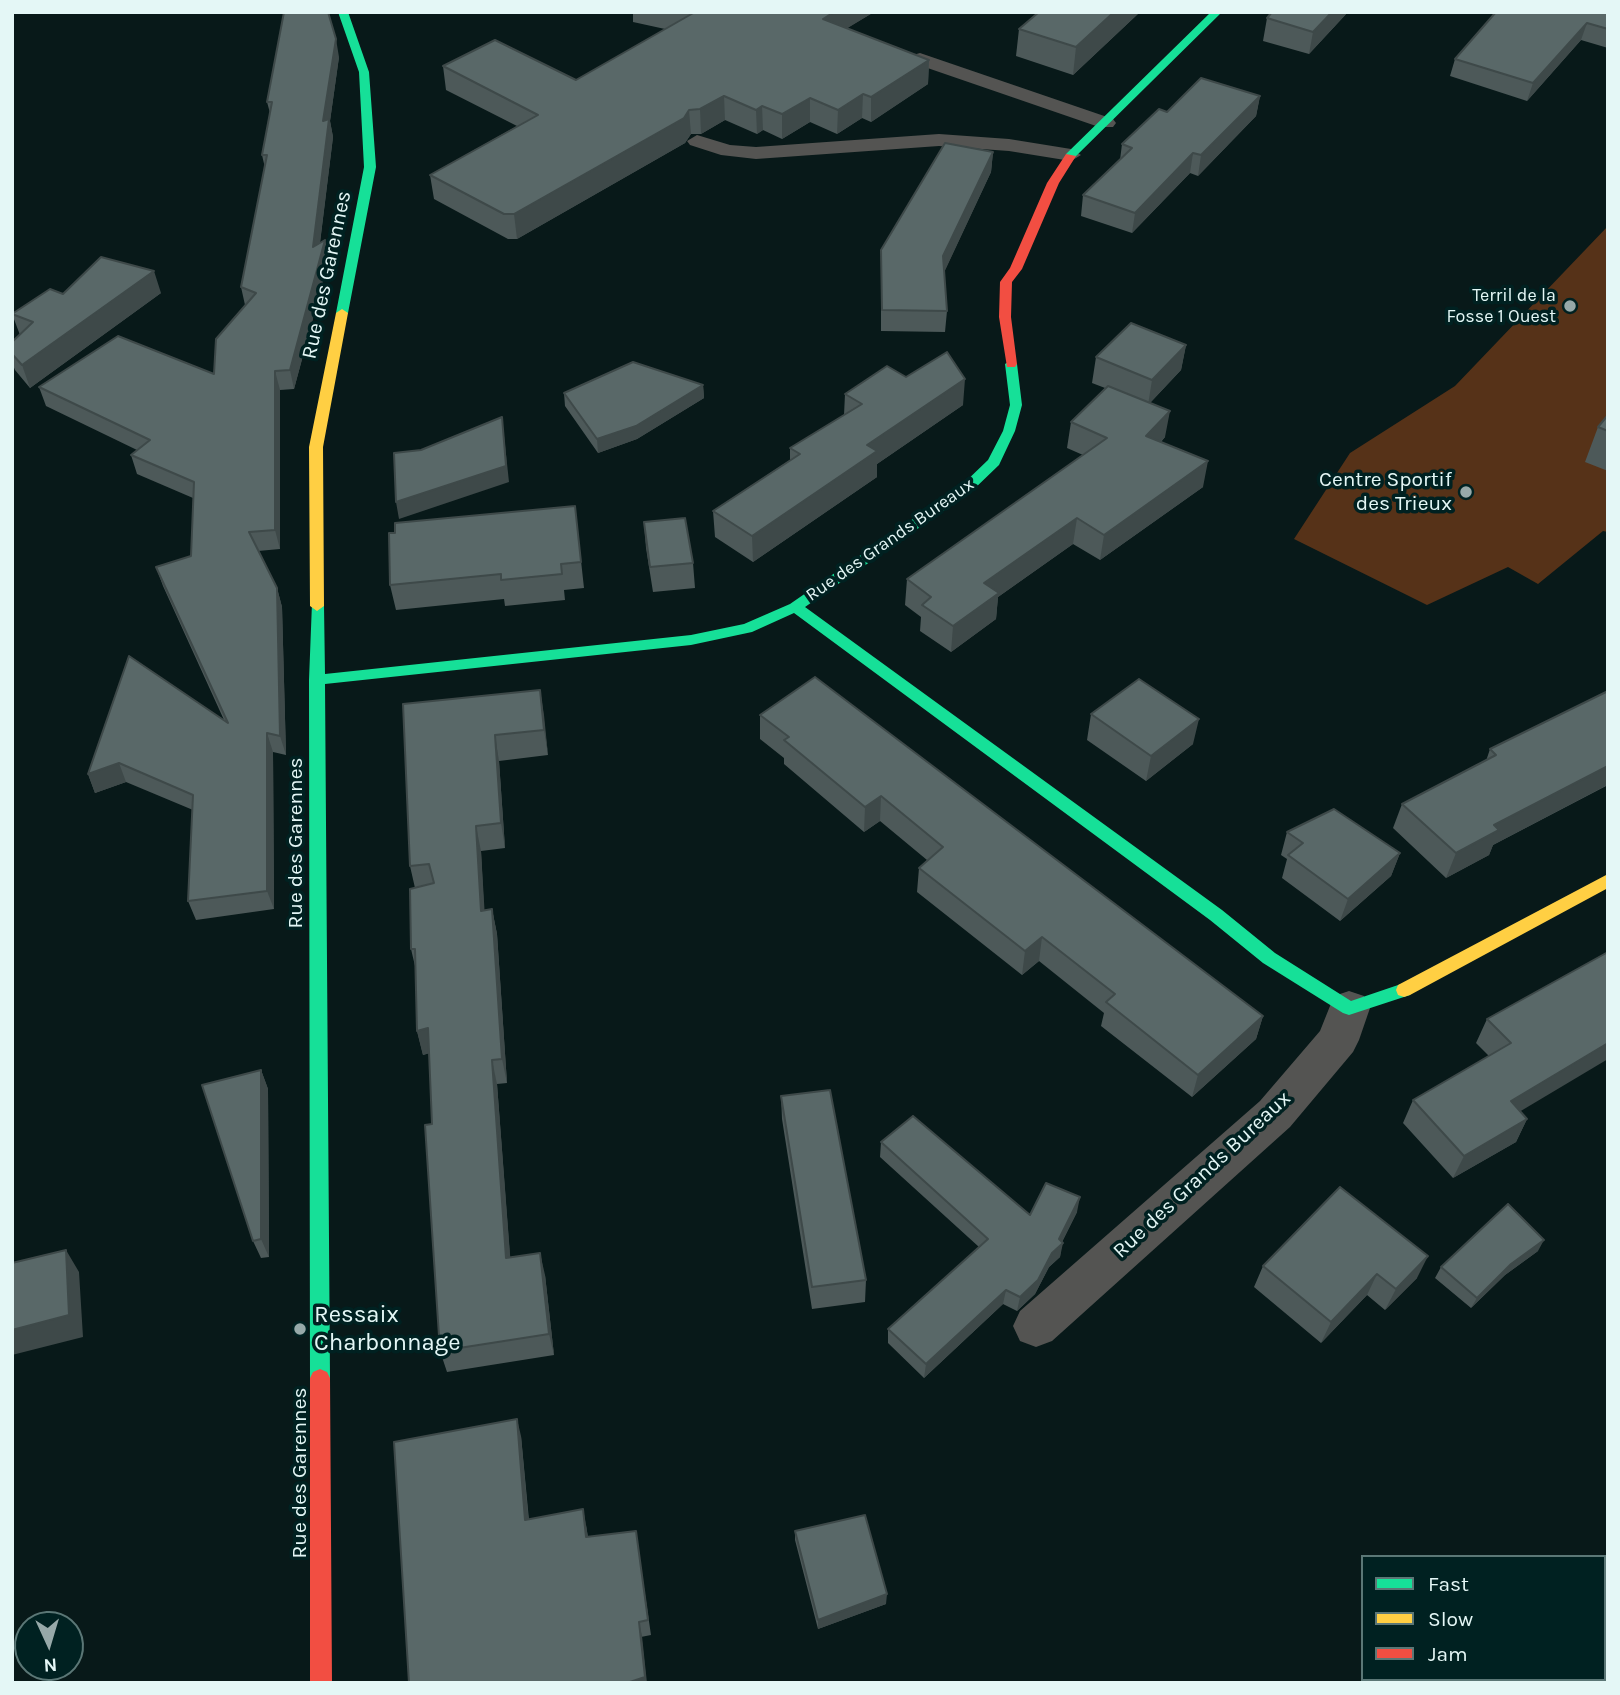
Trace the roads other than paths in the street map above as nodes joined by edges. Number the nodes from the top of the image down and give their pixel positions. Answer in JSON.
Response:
{"nodes":[{"id":1,"x":343,"y":12,"type":"edge"},
{"id":2,"x":1217,"y":12,"type":"edge"},
{"id":3,"x":920,"y":59,"type":"edge"},
{"id":4,"x":1106,"y":123,"type":"junction"},
{"id":5,"x":697,"y":141,"type":"dead end"},
{"id":6,"x":1071,"y":155,"type":"junction"},
{"id":7,"x":795,"y":607,"type":"junction"},
{"id":8,"x":316,"y":680,"type":"junction"},
{"id":9,"x":1608,"y":880,"type":"edge"},
{"id":10,"x":1349,"y":1009,"type":"junction"},
{"id":11,"x":1035,"y":1326,"type":"dead end"},
{"id":12,"x":321,"y":1683,"type":"edge"}],
"edges":[{"from":1,"to":8,"type":"street","name":"Rue des Garennes"},
{"from":2,"to":4,"type":"street","name":"Rue des Grands Bureaux"},
{"from":3,"to":4,"type":"lane"},
{"from":4,"to":6,"type":"street","name":"Rue des Grands Bureaux"},
{"from":5,"to":6,"type":"lane"},
{"from":6,"to":7,"type":"street","name":"Rue des Grands Bureaux"},
{"from":7,"to":8,"type":"street","name":"Rue des Grands Bureaux"},
{"from":7,"to":10,"type":"street","name":"Rue des Grands Bureaux"},
{"from":8,"to":12,"type":"street","name":"Rue des Garennes"},
{"from":9,"to":10,"type":"street"},
{"from":10,"to":11,"type":"street","name":"Rue des Grands Bureaux"}]}
